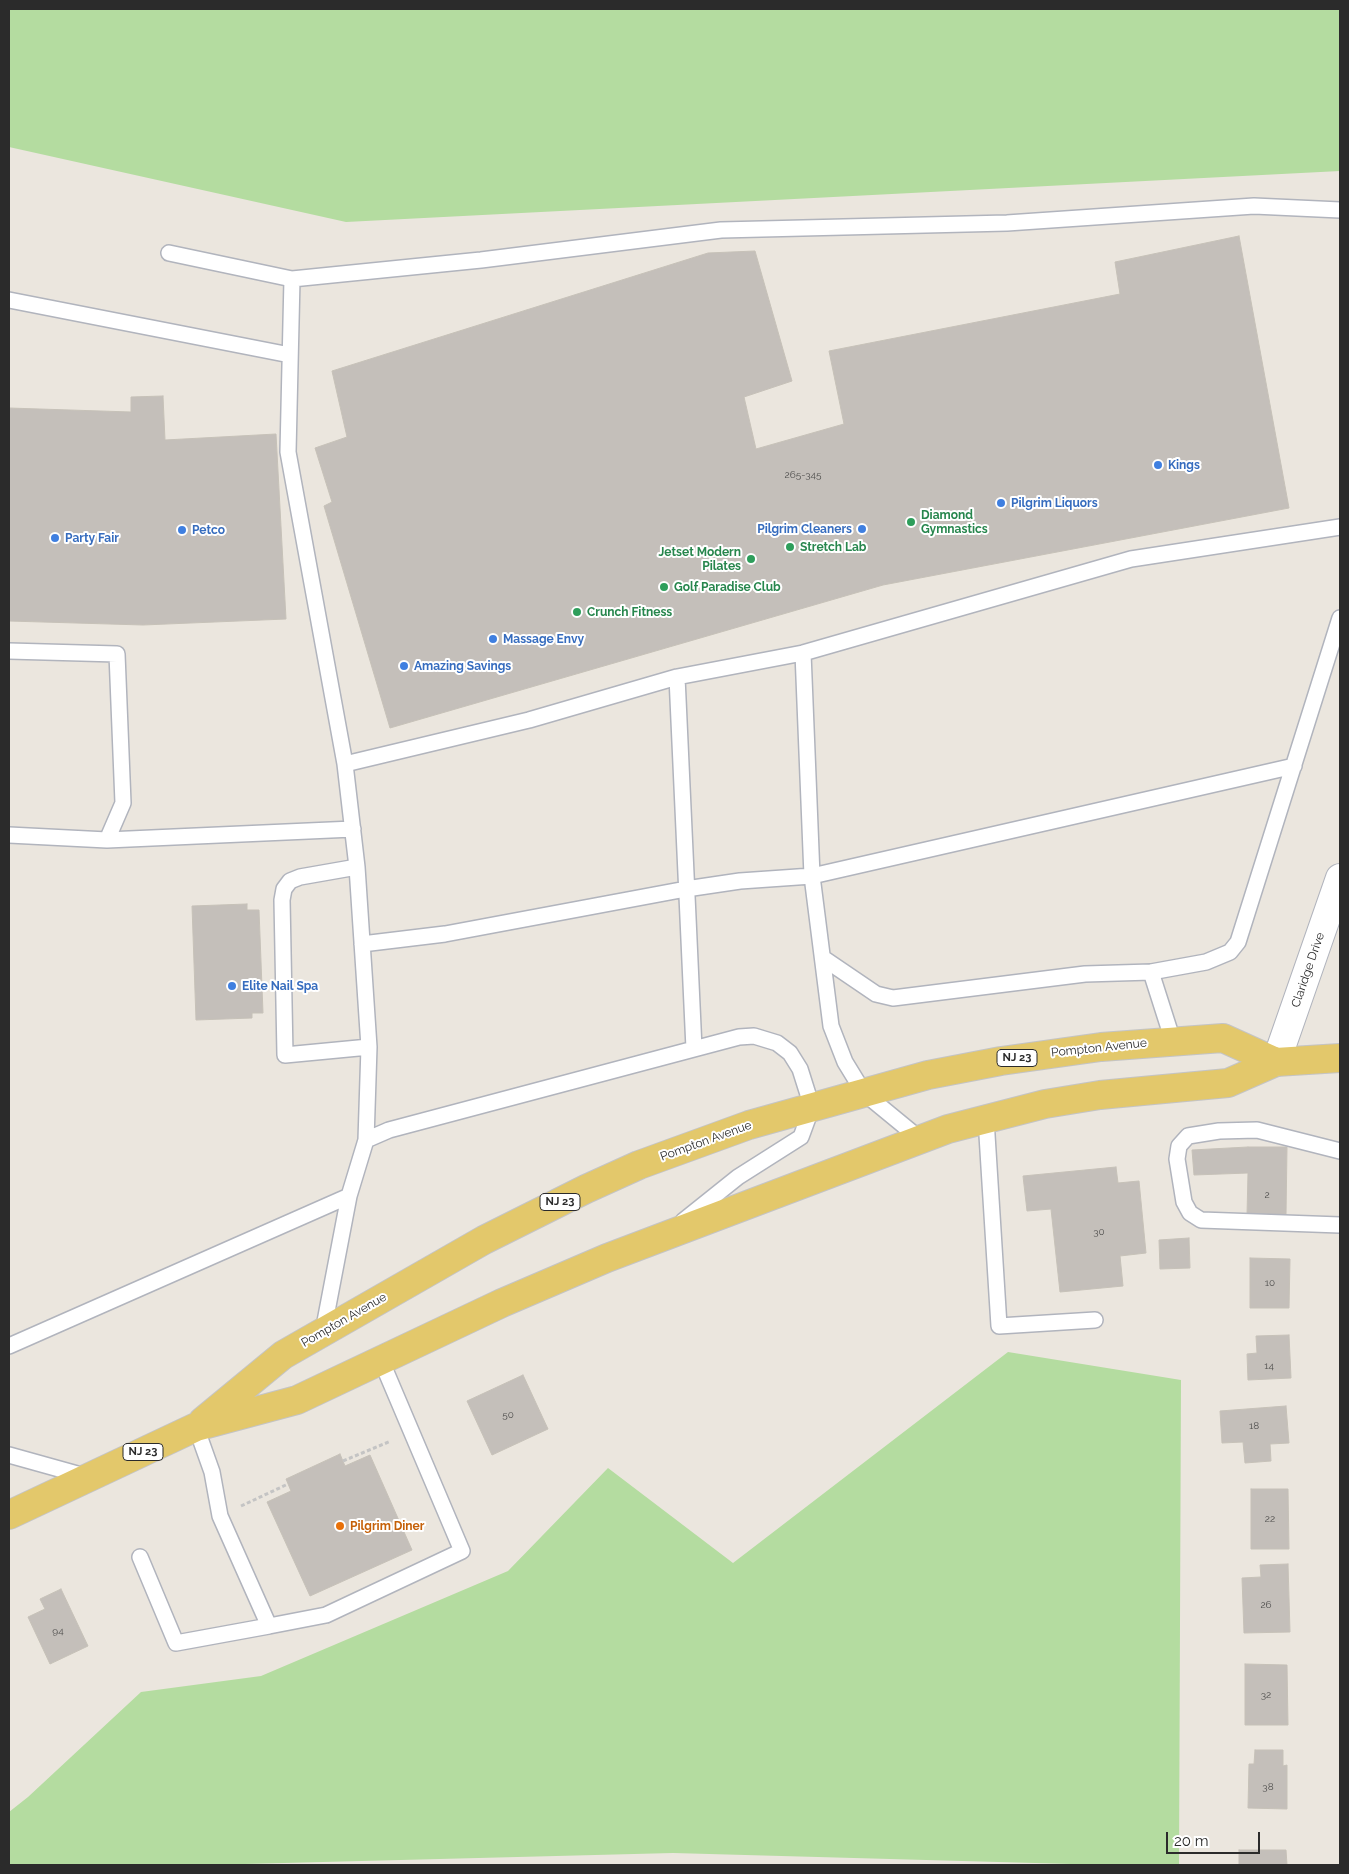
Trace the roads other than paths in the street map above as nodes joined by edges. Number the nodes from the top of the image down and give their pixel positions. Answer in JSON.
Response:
{"nodes":[{"id":1,"x":1340,"y":210,"type":"edge"},
{"id":2,"x":169,"y":253,"type":"dead end"},
{"id":3,"x":292,"y":279,"type":"junction"},
{"id":4,"x":9,"y":300,"type":"edge"},
{"id":5,"x":290,"y":355,"type":"junction"},
{"id":6,"x":1340,"y":527,"type":"edge"},
{"id":7,"x":1340,"y":618,"type":"edge"},
{"id":8,"x":9,"y":651,"type":"edge"},
{"id":9,"x":803,"y":653,"type":"junction"},
{"id":10,"x":677,"y":677,"type":"junction"},
{"id":11,"x":345,"y":764,"type":"junction"},
{"id":12,"x":1294,"y":766,"type":"junction"},
{"id":13,"x":353,"y":829,"type":"junction"},
{"id":14,"x":9,"y":835,"type":"edge"},
{"id":15,"x":107,"y":840,"type":"junction"},
{"id":16,"x":357,"y":867,"type":"junction"},
{"id":17,"x":812,"y":876,"type":"junction"},
{"id":18,"x":1340,"y":878,"type":"edge"},
{"id":19,"x":686,"y":889,"type":"junction"},
{"id":20,"x":362,"y":944,"type":"junction"},
{"id":21,"x":823,"y":958,"type":"junction"},
{"id":22,"x":1151,"y":972,"type":"junction"},
{"id":23,"x":1173,"y":1041,"type":"junction"},
{"id":24,"x":369,"y":1047,"type":"junction"},
{"id":25,"x":694,"y":1049,"type":"junction"},
{"id":26,"x":1340,"y":1058,"type":"edge"},
{"id":27,"x":1276,"y":1062,"type":"junction"},
{"id":28,"x":864,"y":1093,"type":"junction"},
{"id":29,"x":812,"y":1107,"type":"junction"},
{"id":30,"x":986,"y":1118,"type":"junction"},
{"id":31,"x":920,"y":1139,"type":"junction"},
{"id":32,"x":366,"y":1140,"type":"junction"},
{"id":33,"x":1340,"y":1151,"type":"edge"},
{"id":34,"x":349,"y":1196,"type":"junction"},
{"id":35,"x":1340,"y":1225,"type":"edge"},
{"id":36,"x":661,"y":1238,"type":"junction"},
{"id":37,"x":1095,"y":1320,"type":"dead end"},
{"id":38,"x":322,"y":1332,"type":"junction"},
{"id":39,"x":9,"y":1346,"type":"edge"},
{"id":40,"x":381,"y":1360,"type":"junction"},
{"id":41,"x":196,"y":1427,"type":"junction"},
{"id":42,"x":9,"y":1455,"type":"edge"},
{"id":43,"x":90,"y":1478,"type":"junction"},
{"id":44,"x":9,"y":1515,"type":"edge"},
{"id":45,"x":140,"y":1557,"type":"dead end"},
{"id":46,"x":269,"y":1626,"type":"junction"}],
"edges":[{"from":1,"to":3,"type":"lane"},
{"from":2,"to":3,"type":"lane"},
{"from":3,"to":5,"type":"lane"},
{"from":4,"to":5,"type":"lane"},
{"from":5,"to":11,"type":"lane"},
{"from":6,"to":9,"type":"lane"},
{"from":7,"to":12,"type":"lane"},
{"from":8,"to":15,"type":"lane"},
{"from":9,"to":10,"type":"lane"},
{"from":9,"to":17,"type":"lane"},
{"from":10,"to":11,"type":"lane"},
{"from":10,"to":19,"type":"lane"},
{"from":11,"to":13,"type":"lane"},
{"from":12,"to":17,"type":"lane"},
{"from":12,"to":22,"type":"lane"},
{"from":13,"to":15,"type":"lane"},
{"from":13,"to":16,"type":"lane"},
{"from":14,"to":15,"type":"lane"},
{"from":16,"to":20,"type":"lane"},
{"from":16,"to":24,"type":"lane"},
{"from":17,"to":19,"type":"lane"},
{"from":17,"to":21,"type":"lane"},
{"from":18,"to":27,"type":"street","name":"Claridge Drive"},
{"from":19,"to":20,"type":"lane"},
{"from":19,"to":25,"type":"lane"},
{"from":20,"to":24,"type":"lane"},
{"from":21,"to":22,"type":"lane"},
{"from":21,"to":28,"type":"lane"},
{"from":22,"to":23,"type":"lane"},
{"from":23,"to":27,"type":"main road","name":"Pompton Avenue","number":"NJ 23"},
{"from":23,"to":28,"type":"main road","name":"Pompton Avenue","number":"NJ 23"},
{"from":24,"to":32,"type":"lane"},
{"from":25,"to":29,"type":"lane"},
{"from":25,"to":32,"type":"lane"},
{"from":26,"to":27,"type":"main road","name":"Pompton Avenue","number":"NJ 23"},
{"from":27,"to":30,"type":"main road","name":"Pompton Avenue","number":"NJ 23"},
{"from":28,"to":29,"type":"main road","name":"Pompton Avenue","number":"NJ 23"},
{"from":28,"to":31,"type":"lane"},
{"from":29,"to":36,"type":"lane"},
{"from":29,"to":38,"type":"main road","name":"Pompton Avenue","number":"NJ 23"},
{"from":30,"to":31,"type":"main road","name":"Pompton Avenue","number":"NJ 23"},
{"from":30,"to":37,"type":"lane"},
{"from":31,"to":36,"type":"main road","name":"Pompton Avenue","number":"NJ 23"},
{"from":32,"to":34,"type":"lane"},
{"from":33,"to":35,"type":"lane"},
{"from":34,"to":38,"type":"lane"},
{"from":34,"to":39,"type":"lane"},
{"from":36,"to":40,"type":"main road","name":"Pompton Avenue","number":"NJ 23"},
{"from":38,"to":41,"type":"main road","name":"Pompton Avenue","number":"NJ 23"},
{"from":40,"to":41,"type":"main road","name":"Pompton Avenue","number":"NJ 23"},
{"from":40,"to":46,"type":"lane"},
{"from":41,"to":43,"type":"main road","name":"Pompton Avenue","number":"NJ 23"},
{"from":41,"to":46,"type":"lane"},
{"from":42,"to":43,"type":"lane"},
{"from":43,"to":44,"type":"main road","name":"Pompton Avenue","number":"NJ 23"},
{"from":45,"to":46,"type":"lane"}]}
